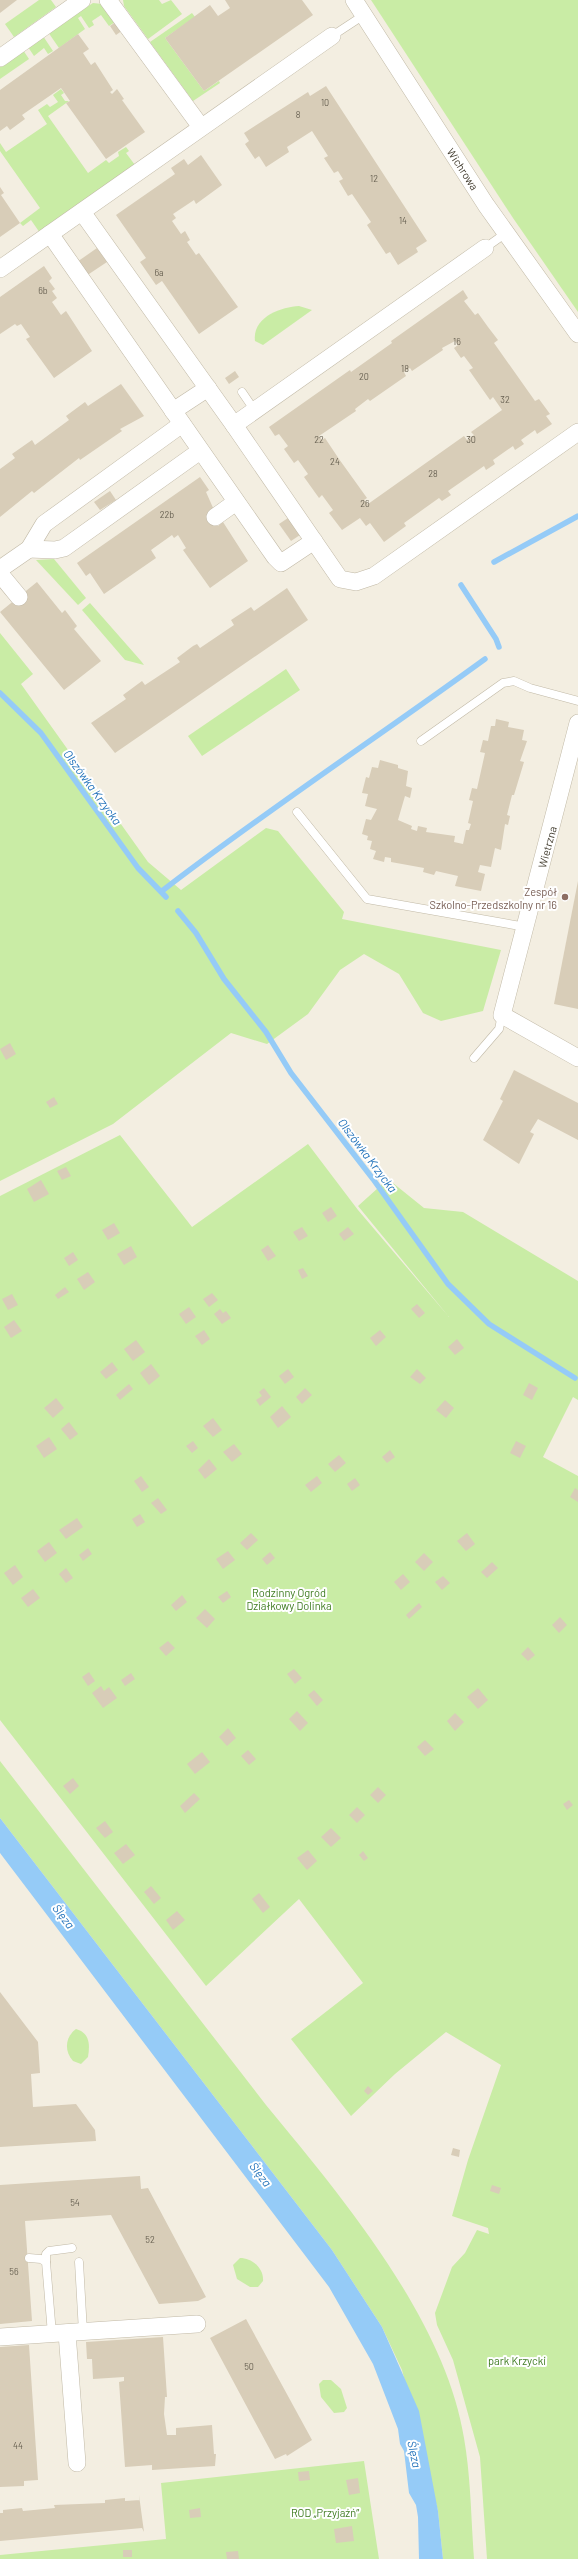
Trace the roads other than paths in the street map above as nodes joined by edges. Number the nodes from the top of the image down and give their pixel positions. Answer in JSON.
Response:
{"nodes":[{"id":1,"x":82,"y":0,"type":"edge"},
{"id":2,"x":108,"y":0,"type":"edge"},
{"id":3,"x":354,"y":0,"type":"edge"},
{"id":4,"x":364,"y":15,"type":"junction"},
{"id":5,"x":332,"y":36,"type":"joint"},
{"id":6,"x":0,"y":58,"type":"edge"},
{"id":7,"x":201,"y":127,"type":"junction"},
{"id":8,"x":82,"y":212,"type":"junction"},
{"id":9,"x":506,"y":233,"type":"junction"},
{"id":10,"x":50,"y":234,"type":"junction"},
{"id":11,"x":485,"y":248,"type":"joint"},
{"id":12,"x":0,"y":270,"type":"edge"},
{"id":13,"x":578,"y":334,"type":"edge"},
{"id":14,"x":208,"y":388,"type":"junction"},
{"id":15,"x":242,"y":392,"type":"dead end"},
{"id":16,"x":255,"y":411,"type":"junction"},
{"id":17,"x":177,"y":417,"type":"junction"},
{"id":18,"x":234,"y":425,"type":"junction"},
{"id":19,"x":578,"y":432,"type":"edge"},
{"id":20,"x":200,"y":451,"type":"junction"},
{"id":21,"x":236,"y":502,"type":"junction"},
{"id":22,"x":215,"y":517,"type":"dead end"},
{"id":23,"x":314,"y":541,"type":"junction"},
{"id":24,"x":29,"y":549,"type":"junction"},
{"id":25,"x":0,"y":569,"type":"edge"},
{"id":26,"x":0,"y":574,"type":"edge"},
{"id":27,"x":19,"y":597,"type":"dead end"},
{"id":28,"x":578,"y":701,"type":"edge"},
{"id":29,"x":578,"y":724,"type":"edge"},
{"id":30,"x":421,"y":741,"type":"dead end"},
{"id":31,"x":574,"y":756,"type":"edge"},
{"id":32,"x":297,"y":812,"type":"dead end"},
{"id":33,"x":526,"y":927,"type":"junction"},
{"id":34,"x":502,"y":1015,"type":"junction"},
{"id":35,"x":474,"y":1058,"type":"dead end"},
{"id":36,"x":578,"y":1058,"type":"edge"},
{"id":37,"x":72,"y":2248,"type":"dead end"},
{"id":38,"x":29,"y":2258,"type":"dead end"},
{"id":39,"x":46,"y":2262,"type":"junction"},
{"id":40,"x":79,"y":2262,"type":"dead end"},
{"id":41,"x":197,"y":2324,"type":"dead end"},
{"id":42,"x":67,"y":2333,"type":"junction"},
{"id":43,"x":0,"y":2337,"type":"edge"},
{"id":44,"x":77,"y":2463,"type":"dead end"}],
"edges":[{"from":1,"to":6,"type":"street"},
{"from":2,"to":7,"type":"street"},
{"from":3,"to":4,"type":"street","name":"Wichrowa"},
{"from":4,"to":5,"type":"lane"},
{"from":4,"to":9,"type":"street","name":"Wichrowa"},
{"from":5,"to":7,"type":"street"},
{"from":7,"to":8,"type":"street"},
{"from":8,"to":10,"type":"street"},
{"from":8,"to":14,"type":"street"},
{"from":9,"to":11,"type":"lane"},
{"from":9,"to":13,"type":"street","name":"Wichrowa"},
{"from":10,"to":12,"type":"street"},
{"from":10,"to":17,"type":"street"},
{"from":11,"to":16,"type":"street"},
{"from":14,"to":17,"type":"street"},
{"from":14,"to":18,"type":"street"},
{"from":15,"to":16,"type":"lane"},
{"from":16,"to":18,"type":"street"},
{"from":17,"to":20,"type":"street"},
{"from":17,"to":24,"type":"street"},
{"from":18,"to":23,"type":"street"},
{"from":19,"to":23,"type":"street"},
{"from":20,"to":21,"type":"street"},
{"from":20,"to":24,"type":"street"},
{"from":21,"to":22,"type":"street"},
{"from":21,"to":23,"type":"street"},
{"from":24,"to":25,"type":"street"},
{"from":26,"to":27,"type":"street"},
{"from":28,"to":30,"type":"lane"},
{"from":29,"to":31,"type":"street","name":"Wietrzna"},
{"from":31,"to":33,"type":"street","name":"Wietrzna"},
{"from":32,"to":33,"type":"lane"},
{"from":33,"to":34,"type":"street","name":"Wietrzna"},
{"from":34,"to":35,"type":"lane"},
{"from":34,"to":36,"type":"street"},
{"from":37,"to":39,"type":"lane"},
{"from":38,"to":39,"type":"lane"},
{"from":39,"to":42,"type":"lane"},
{"from":40,"to":42,"type":"lane"},
{"from":41,"to":42,"type":"street"},
{"from":42,"to":43,"type":"street"},
{"from":42,"to":44,"type":"street"}]}
